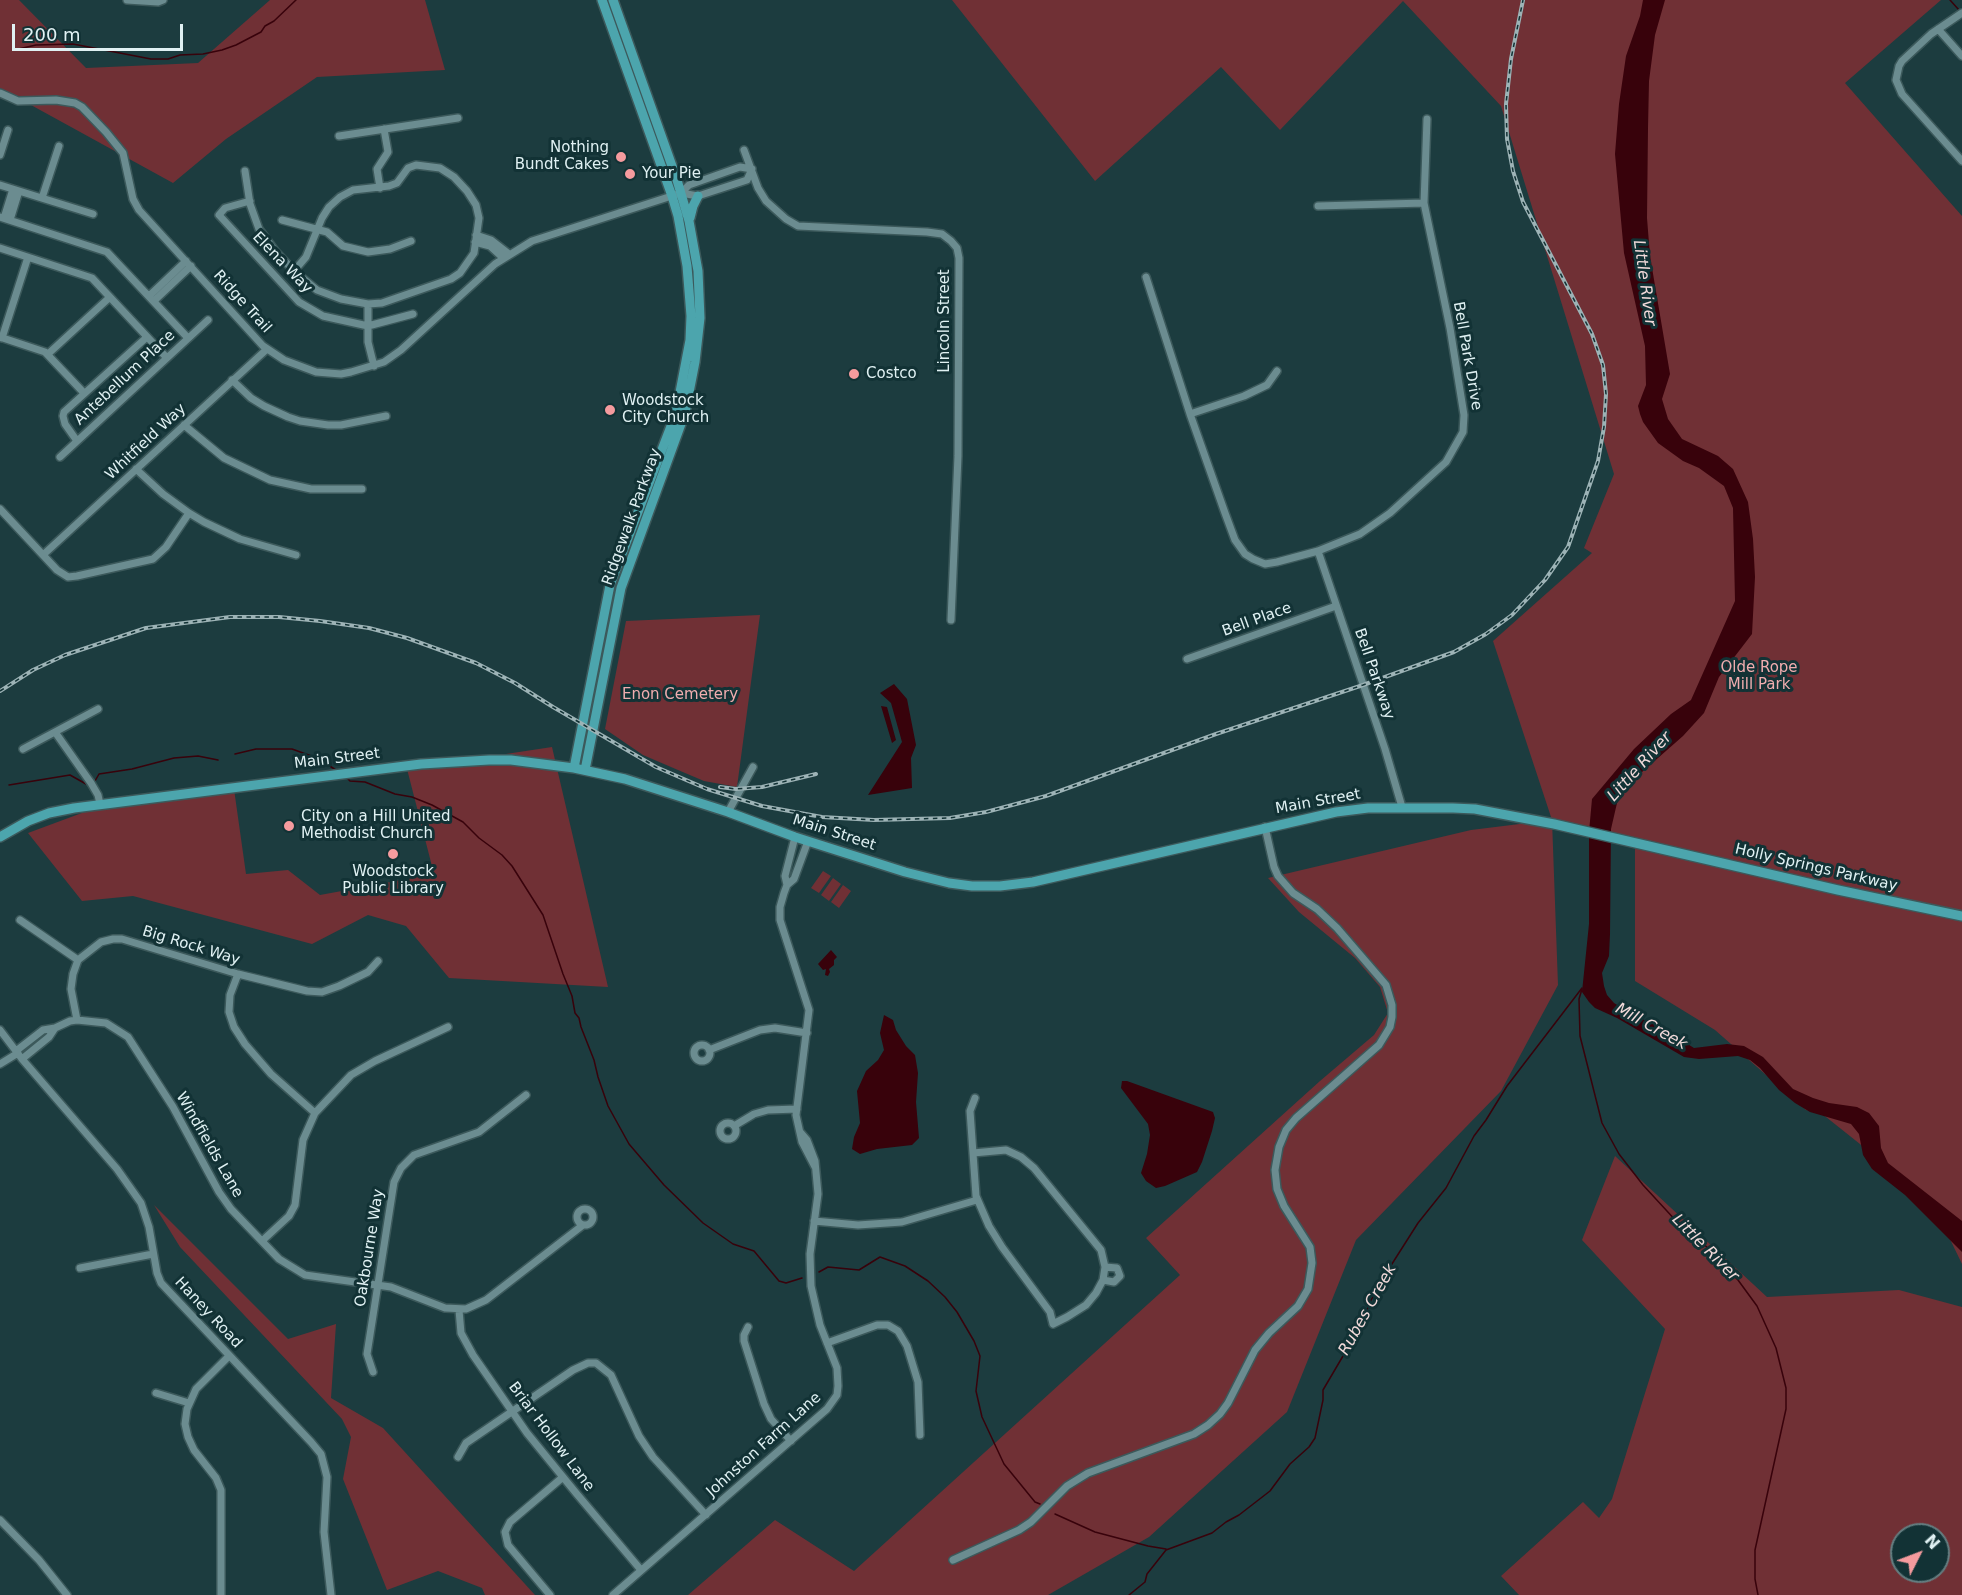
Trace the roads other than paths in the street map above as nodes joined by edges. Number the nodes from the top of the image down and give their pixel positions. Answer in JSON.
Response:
{"nodes":[{"id":1,"x":127,"y":0,"type":"edge"},
{"id":2,"x":163,"y":0,"type":"edge"},
{"id":3,"x":602,"y":0,"type":"edge"},
{"id":4,"x":613,"y":0,"type":"edge"},
{"id":5,"x":144,"y":1,"type":"edge"},
{"id":6,"x":1962,"y":14,"type":"edge"},
{"id":7,"x":1938,"y":29,"type":"junction"},
{"id":8,"x":1962,"y":56,"type":"edge"},
{"id":9,"x":0,"y":93,"type":"edge"},
{"id":10,"x":458,"y":118,"type":"dead end"},
{"id":11,"x":1427,"y":119,"type":"dead end"},
{"id":12,"x":384,"y":129,"type":"junction"},
{"id":13,"x":8,"y":130,"type":"dead end"},
{"id":14,"x":339,"y":136,"type":"dead end"},
{"id":15,"x":59,"y":146,"type":"dead end"},
{"id":16,"x":744,"y":150,"type":"dead end"},
{"id":17,"x":0,"y":155,"type":"edge"},
{"id":18,"x":1962,"y":161,"type":"edge"},
{"id":19,"x":752,"y":169,"type":"junction"},
{"id":20,"x":245,"y":171,"type":"dead end"},
{"id":21,"x":0,"y":185,"type":"edge"},
{"id":22,"x":380,"y":188,"type":"junction"},
{"id":23,"x":16,"y":190,"type":"junction"},
{"id":24,"x":677,"y":194,"type":"junction"},
{"id":25,"x":698,"y":196,"type":"junction"},
{"id":26,"x":42,"y":198,"type":"junction"},
{"id":27,"x":250,"y":201,"type":"junction"},
{"id":28,"x":1424,"y":203,"type":"junction"},
{"id":29,"x":1318,"y":206,"type":"dead end"},
{"id":30,"x":93,"y":214,"type":"dead end"},
{"id":31,"x":5,"y":219,"type":"edge"},
{"id":32,"x":282,"y":220,"type":"dead end"},
{"id":33,"x":689,"y":221,"type":"junction"},
{"id":34,"x":318,"y":230,"type":"junction"},
{"id":35,"x":476,"y":239,"type":"junction"},
{"id":36,"x":411,"y":241,"type":"dead end"},
{"id":37,"x":0,"y":248,"type":"edge"},
{"id":38,"x":506,"y":256,"type":"junction"},
{"id":39,"x":28,"y":257,"type":"junction"},
{"id":40,"x":189,"y":263,"type":"junction"},
{"id":41,"x":294,"y":271,"type":"junction"},
{"id":42,"x":1146,"y":277,"type":"dead end"},
{"id":43,"x":110,"y":297,"type":"junction"},
{"id":44,"x":151,"y":298,"type":"junction"},
{"id":45,"x":368,"y":304,"type":"junction"},
{"id":46,"x":413,"y":314,"type":"dead end"},
{"id":47,"x":208,"y":320,"type":"dead end"},
{"id":48,"x":368,"y":326,"type":"junction"},
{"id":49,"x":1,"y":337,"type":"edge"},
{"id":50,"x":147,"y":337,"type":"junction"},
{"id":51,"x":189,"y":338,"type":"junction"},
{"id":52,"x":267,"y":349,"type":"junction"},
{"id":53,"x":48,"y":354,"type":"junction"},
{"id":54,"x":167,"y":358,"type":"junction"},
{"id":55,"x":374,"y":366,"type":"junction"},
{"id":56,"x":1277,"y":371,"type":"dead end"},
{"id":57,"x":232,"y":380,"type":"junction"},
{"id":58,"x":84,"y":393,"type":"junction"},
{"id":59,"x":1190,"y":414,"type":"junction"},
{"id":60,"x":386,"y":416,"type":"dead end"},
{"id":61,"x":184,"y":424,"type":"junction"},
{"id":62,"x":77,"y":441,"type":"junction"},
{"id":63,"x":60,"y":457,"type":"dead end"},
{"id":64,"x":136,"y":469,"type":"junction"},
{"id":65,"x":362,"y":489,"type":"dead end"},
{"id":66,"x":0,"y":509,"type":"edge"},
{"id":67,"x":189,"y":513,"type":"junction"},
{"id":68,"x":1318,"y":551,"type":"junction"},
{"id":69,"x":43,"y":555,"type":"junction"},
{"id":70,"x":296,"y":555,"type":"dead end"},
{"id":71,"x":1336,"y":606,"type":"junction"},
{"id":72,"x":951,"y":620,"type":"dead end"},
{"id":73,"x":1187,"y":659,"type":"dead end"},
{"id":74,"x":99,"y":710,"type":"dead end"},
{"id":75,"x":55,"y":732,"type":"junction"},
{"id":76,"x":23,"y":749,"type":"dead end"},
{"id":77,"x":753,"y":767,"type":"dead end"},
{"id":78,"x":574,"y":768,"type":"junction"},
{"id":79,"x":585,"y":770,"type":"junction"},
{"id":80,"x":100,"y":804,"type":"junction"},
{"id":81,"x":1402,"y":807,"type":"junction"},
{"id":82,"x":728,"y":812,"type":"junction"},
{"id":83,"x":1265,"y":827,"type":"junction"},
{"id":84,"x":0,"y":837,"type":"edge"},
{"id":85,"x":795,"y":837,"type":"junction"},
{"id":86,"x":808,"y":841,"type":"junction"},
{"id":87,"x":1663,"y":849,"type":"joint"},
{"id":88,"x":787,"y":885,"type":"junction"},
{"id":89,"x":1962,"y":916,"type":"edge"},
{"id":90,"x":20,"y":920,"type":"dead end"},
{"id":91,"x":78,"y":960,"type":"junction"},
{"id":92,"x":378,"y":961,"type":"dead end"},
{"id":93,"x":238,"y":974,"type":"junction"},
{"id":94,"x":77,"y":1020,"type":"junction"},
{"id":95,"x":448,"y":1027,"type":"dead end"},
{"id":96,"x":0,"y":1030,"type":"edge"},
{"id":97,"x":807,"y":1033,"type":"junction"},
{"id":98,"x":709,"y":1050,"type":"dead end"},
{"id":99,"x":19,"y":1054,"type":"junction"},
{"id":100,"x":0,"y":1064,"type":"edge"},
{"id":101,"x":526,"y":1095,"type":"dead end"},
{"id":102,"x":975,"y":1098,"type":"dead end"},
{"id":103,"x":797,"y":1108,"type":"junction"},
{"id":104,"x":315,"y":1113,"type":"junction"},
{"id":105,"x":734,"y":1126,"type":"dead end"},
{"id":106,"x":973,"y":1153,"type":"junction"},
{"id":107,"x":977,"y":1200,"type":"junction"},
{"id":108,"x":814,"y":1221,"type":"junction"},
{"id":109,"x":583,"y":1225,"type":"dead end"},
{"id":110,"x":262,"y":1241,"type":"junction"},
{"id":111,"x":153,"y":1254,"type":"junction"},
{"id":112,"x":1105,"y":1267,"type":"junction"},
{"id":113,"x":80,"y":1268,"type":"dead end"},
{"id":114,"x":1103,"y":1280,"type":"junction"},
{"id":115,"x":378,"y":1284,"type":"junction"},
{"id":116,"x":459,"y":1310,"type":"junction"},
{"id":117,"x":748,"y":1327,"type":"dead end"},
{"id":118,"x":827,"y":1342,"type":"junction"},
{"id":119,"x":230,"y":1356,"type":"junction"},
{"id":120,"x":373,"y":1372,"type":"dead end"},
{"id":121,"x":156,"y":1393,"type":"dead end"},
{"id":122,"x":189,"y":1403,"type":"junction"},
{"id":123,"x":513,"y":1411,"type":"junction"},
{"id":124,"x":920,"y":1436,"type":"dead end"},
{"id":125,"x":791,"y":1441,"type":"junction"},
{"id":126,"x":458,"y":1457,"type":"dead end"},
{"id":127,"x":562,"y":1477,"type":"junction"},
{"id":128,"x":706,"y":1515,"type":"junction"},
{"id":129,"x":0,"y":1520,"type":"edge"},
{"id":130,"x":953,"y":1560,"type":"dead end"},
{"id":131,"x":641,"y":1570,"type":"junction"},
{"id":132,"x":67,"y":1595,"type":"edge"},
{"id":133,"x":221,"y":1595,"type":"edge"},
{"id":134,"x":331,"y":1595,"type":"edge"},
{"id":135,"x":550,"y":1595,"type":"edge"},
{"id":136,"x":613,"y":1595,"type":"edge"}],
"edges":[{"from":1,"to":5,"type":"street"},
{"from":2,"to":5,"type":"street"},
{"from":3,"to":24,"type":"main road","name":"Ridgewalk Parkway"},
{"from":4,"to":24,"type":"main road","name":"Ridgewalk Parkway"},
{"from":6,"to":7,"type":"street"},
{"from":7,"to":8,"type":"street"},
{"from":7,"to":18,"type":"street"},
{"from":9,"to":40,"type":"street","name":"Ridge Trail"},
{"from":10,"to":12,"type":"street"},
{"from":11,"to":28,"type":"street","name":"Bell Park Drive"},
{"from":12,"to":14,"type":"street"},
{"from":12,"to":22,"type":"street"},
{"from":13,"to":17,"type":"street"},
{"from":15,"to":26,"type":"street"},
{"from":16,"to":19,"type":"street","name":"Lincoln Street"},
{"from":19,"to":24,"type":"street","name":"Ridge Trail"},
{"from":19,"to":25,"type":"street"},
{"from":19,"to":72,"type":"street","name":"Lincoln Street"},
{"from":20,"to":27,"type":"street","name":"Elena Way"},
{"from":21,"to":23,"type":"street"},
{"from":22,"to":34,"type":"street"},
{"from":22,"to":35,"type":"street"},
{"from":23,"to":26,"type":"street"},
{"from":23,"to":31,"type":"street"},
{"from":24,"to":25,"type":"street"},
{"from":24,"to":33,"type":"main road","name":"Ridgewalk Parkway"},
{"from":24,"to":38,"type":"street","name":"Ridge Trail"},
{"from":24,"to":78,"type":"main road","name":"Ridgewalk Parkway"},
{"from":25,"to":33,"type":"main road"},
{"from":26,"to":30,"type":"street"},
{"from":27,"to":41,"type":"street","name":"Elena Way"},
{"from":27,"to":48,"type":"street","name":"Elena Way"},
{"from":28,"to":29,"type":"street"},
{"from":28,"to":68,"type":"street","name":"Bell Park Drive"},
{"from":31,"to":44,"type":"street"},
{"from":32,"to":34,"type":"street"},
{"from":33,"to":79,"type":"main road","name":"Ridgewalk Parkway"},
{"from":34,"to":36,"type":"street"},
{"from":34,"to":41,"type":"street"},
{"from":35,"to":38,"type":"street"},
{"from":35,"to":45,"type":"street","name":"Elena Way"},
{"from":37,"to":39,"type":"street"},
{"from":38,"to":55,"type":"street","name":"Ridge Trail"},
{"from":39,"to":43,"type":"street"},
{"from":39,"to":49,"type":"street"},
{"from":40,"to":44,"type":"street"},
{"from":40,"to":52,"type":"street","name":"Ridge Trail"},
{"from":41,"to":45,"type":"street","name":"Elena Way"},
{"from":42,"to":59,"type":"street","name":"Bell Park Drive"},
{"from":43,"to":50,"type":"street"},
{"from":43,"to":53,"type":"street"},
{"from":44,"to":51,"type":"street"},
{"from":45,"to":48,"type":"street"},
{"from":46,"to":48,"type":"street","name":"Elena Way"},
{"from":47,"to":51,"type":"street","name":"Antebellum Place"},
{"from":48,"to":55,"type":"street"},
{"from":49,"to":53,"type":"street"},
{"from":50,"to":54,"type":"street"},
{"from":50,"to":58,"type":"street"},
{"from":51,"to":54,"type":"street","name":"Antebellum Place"},
{"from":52,"to":55,"type":"street","name":"Ridge Trail"},
{"from":52,"to":57,"type":"street","name":"Whitfield Way"},
{"from":53,"to":58,"type":"street"},
{"from":54,"to":62,"type":"street","name":"Antebellum Place"},
{"from":56,"to":59,"type":"street"},
{"from":57,"to":60,"type":"street"},
{"from":57,"to":61,"type":"street","name":"Whitfield Way"},
{"from":58,"to":62,"type":"street"},
{"from":59,"to":68,"type":"street","name":"Bell Park Drive"},
{"from":61,"to":64,"type":"street","name":"Whitfield Way"},
{"from":61,"to":65,"type":"street"},
{"from":62,"to":63,"type":"street","name":"Antebellum Place"},
{"from":64,"to":67,"type":"street"},
{"from":64,"to":69,"type":"street","name":"Whitfield Way"},
{"from":66,"to":69,"type":"street"},
{"from":67,"to":69,"type":"street"},
{"from":67,"to":70,"type":"street"},
{"from":68,"to":71,"type":"street","name":"Bell Parkway"},
{"from":71,"to":73,"type":"street","name":"Bell Place"},
{"from":71,"to":81,"type":"street","name":"Bell Parkway"},
{"from":74,"to":75,"type":"street"},
{"from":75,"to":76,"type":"street"},
{"from":75,"to":80,"type":"street"},
{"from":77,"to":82,"type":"street"},
{"from":78,"to":79,"type":"main road","name":"Main Street"},
{"from":78,"to":80,"type":"main road","name":"Main Street"},
{"from":79,"to":82,"type":"main road","name":"Main Street"},
{"from":80,"to":84,"type":"main road","name":"Main Street"},
{"from":81,"to":83,"type":"main road","name":"Main Street"},
{"from":81,"to":87,"type":"main road","name":"Main Street"},
{"from":82,"to":85,"type":"main road","name":"Main Street"},
{"from":83,"to":86,"type":"main road","name":"Main Street"},
{"from":83,"to":130,"type":"street"},
{"from":85,"to":86,"type":"main road","name":"Main Street"},
{"from":85,"to":88,"type":"street","name":"Johnston Farm Lane"},
{"from":86,"to":88,"type":"street","name":"Johnston Farm Lane"},
{"from":87,"to":89,"type":"main road","name":"Holly Springs Parkway"},
{"from":88,"to":97,"type":"street","name":"Johnston Farm Lane"},
{"from":90,"to":91,"type":"street"},
{"from":91,"to":93,"type":"street","name":"Big Rock Way"},
{"from":91,"to":94,"type":"street"},
{"from":92,"to":93,"type":"street","name":"Big Rock Way"},
{"from":93,"to":104,"type":"street"},
{"from":94,"to":99,"type":"street"},
{"from":94,"to":110,"type":"street","name":"Windfields Lane"},
{"from":95,"to":104,"type":"street"},
{"from":96,"to":99,"type":"street","name":"Haney Road"},
{"from":97,"to":98,"type":"street"},
{"from":97,"to":103,"type":"street","name":"Johnston Farm Lane"},
{"from":99,"to":100,"type":"street"},
{"from":99,"to":111,"type":"street","name":"Haney Road"},
{"from":101,"to":115,"type":"street","name":"Oakbourne Way"},
{"from":102,"to":106,"type":"street"},
{"from":103,"to":105,"type":"street"},
{"from":103,"to":108,"type":"street","name":"Johnston Farm Lane"},
{"from":104,"to":110,"type":"street"},
{"from":106,"to":107,"type":"street"},
{"from":106,"to":112,"type":"street"},
{"from":107,"to":108,"type":"street"},
{"from":107,"to":114,"type":"street"},
{"from":108,"to":118,"type":"street","name":"Johnston Farm Lane"},
{"from":109,"to":116,"type":"street"},
{"from":110,"to":115,"type":"street","name":"Windfields Lane"},
{"from":111,"to":113,"type":"street"},
{"from":111,"to":119,"type":"street","name":"Haney Road"},
{"from":112,"to":114,"type":"street"},
{"from":112,"to":114,"type":"street"},
{"from":115,"to":116,"type":"street","name":"Windfields Lane"},
{"from":115,"to":120,"type":"street","name":"Oakbourne Way"},
{"from":116,"to":123,"type":"street","name":"Briar Hollow Lane"},
{"from":117,"to":125,"type":"street"},
{"from":118,"to":124,"type":"street"},
{"from":118,"to":125,"type":"street","name":"Johnston Farm Lane"},
{"from":119,"to":122,"type":"street"},
{"from":119,"to":134,"type":"street","name":"Haney Road"},
{"from":121,"to":122,"type":"street"},
{"from":122,"to":133,"type":"street"},
{"from":123,"to":126,"type":"street"},
{"from":123,"to":127,"type":"street","name":"Briar Hollow Lane"},
{"from":123,"to":128,"type":"street"},
{"from":125,"to":128,"type":"street","name":"Johnston Farm Lane"},
{"from":127,"to":131,"type":"street","name":"Briar Hollow Lane"},
{"from":127,"to":135,"type":"street"},
{"from":128,"to":131,"type":"street","name":"Johnston Farm Lane"},
{"from":129,"to":132,"type":"street"},
{"from":131,"to":136,"type":"street","name":"Johnston Farm Lane"}]}
